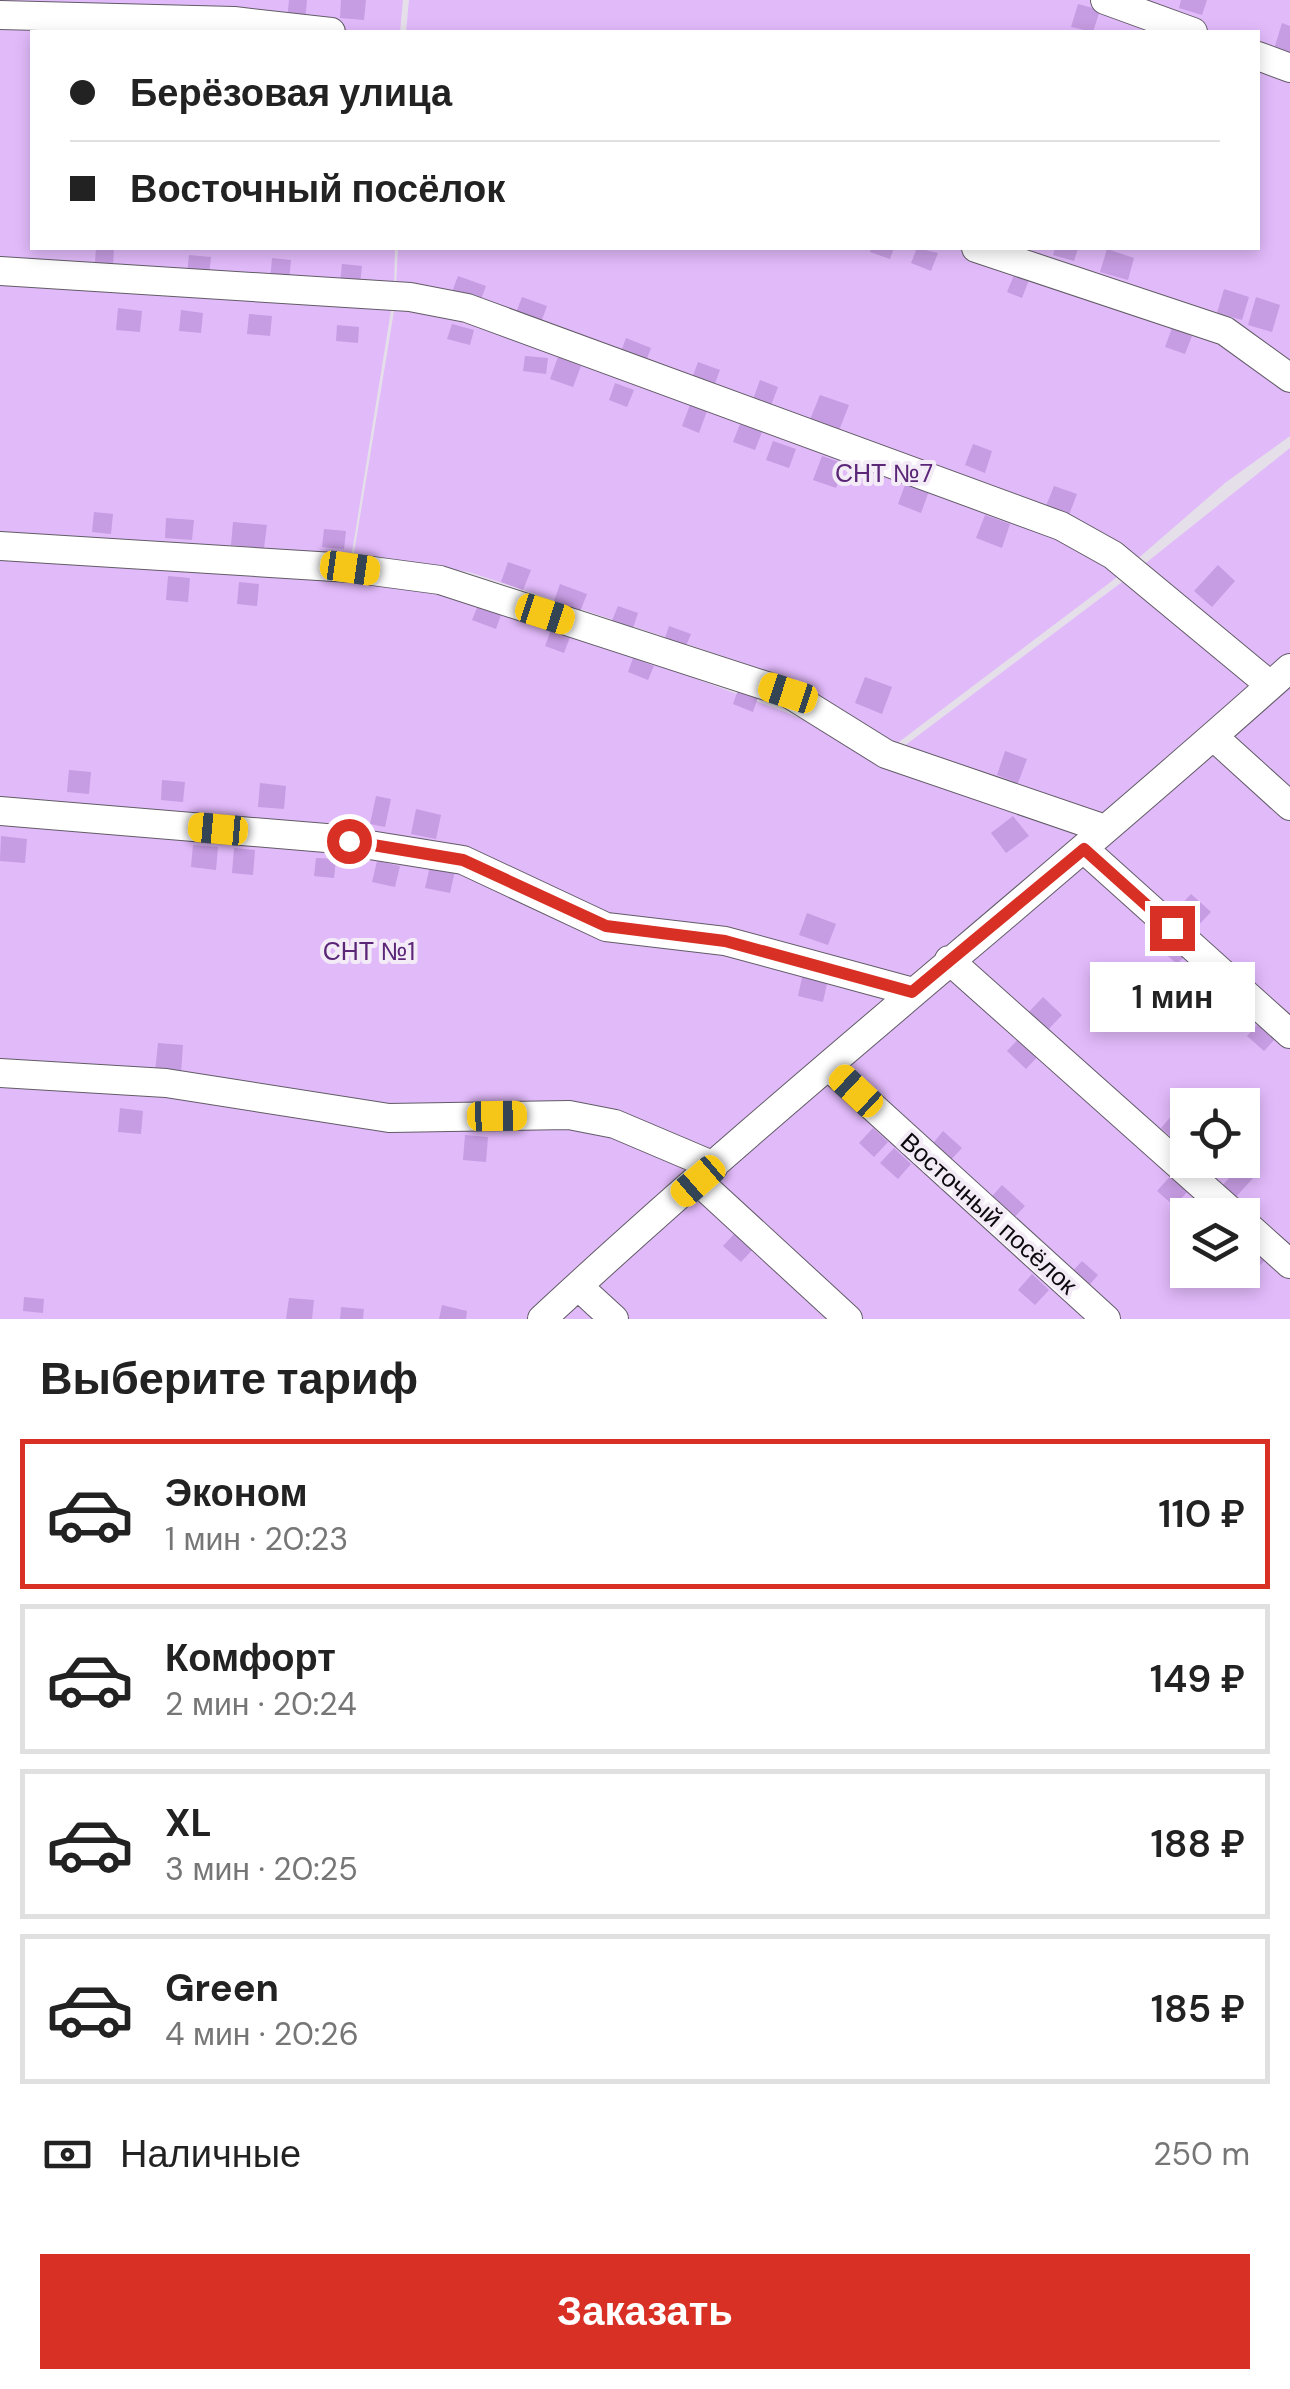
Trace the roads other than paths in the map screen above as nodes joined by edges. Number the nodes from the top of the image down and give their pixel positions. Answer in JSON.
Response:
{"nodes":[{"id":1,"x":1105,"y":0,"type":"edge"},
{"id":2,"x":0,"y":16,"type":"edge"},
{"id":3,"x":313,"y":30,"type":"edge"},
{"id":4,"x":1188,"y":30,"type":"edge"},
{"id":5,"x":1260,"y":57,"type":"edge"},
{"id":6,"x":1290,"y":68,"type":"edge"},
{"id":7,"x":982,"y":250,"type":"edge"},
{"id":8,"x":0,"y":270,"type":"edge"},
{"id":9,"x":1290,"y":378,"type":"edge"},
{"id":10,"x":0,"y":546,"type":"edge"},
{"id":11,"x":1280,"y":676,"type":"edge"},
{"id":12,"x":1214,"y":737,"type":"junction"},
{"id":13,"x":1290,"y":806,"type":"edge"},
{"id":14,"x":0,"y":811,"type":"edge"},
{"id":15,"x":1105,"y":829,"type":"junction"},
{"id":16,"x":1084,"y":849,"type":"junction"},
{"id":17,"x":949,"y":960,"type":"junction"},
{"id":18,"x":912,"y":992,"type":"junction"},
{"id":19,"x":1290,"y":1034,"type":"edge"},
{"id":20,"x":828,"y":1066,"type":"junction"},
{"id":21,"x":0,"y":1073,"type":"edge"},
{"id":22,"x":706,"y":1174,"type":"junction"},
{"id":23,"x":1217,"y":1198,"type":"edge"},
{"id":24,"x":1260,"y":1237,"type":"edge"},
{"id":25,"x":1290,"y":1264,"type":"edge"},
{"id":26,"x":578,"y":1286,"type":"junction"},
{"id":27,"x":542,"y":1319,"type":"edge"},
{"id":28,"x":614,"y":1319,"type":"edge"},
{"id":29,"x":848,"y":1319,"type":"edge"},
{"id":30,"x":1106,"y":1319,"type":"edge"}],
"edges":[{"from":1,"to":4,"type":"street"},
{"from":2,"to":3,"type":"street"},
{"from":5,"to":6,"type":"street"},
{"from":7,"to":9,"type":"street"},
{"from":8,"to":11,"type":"street"},
{"from":10,"to":15,"type":"street"},
{"from":11,"to":12,"type":"street"},
{"from":12,"to":13,"type":"street"},
{"from":12,"to":15,"type":"street"},
{"from":14,"to":18,"type":"street"},
{"from":15,"to":16,"type":"street"},
{"from":16,"to":17,"type":"street"},
{"from":16,"to":19,"type":"street"},
{"from":17,"to":18,"type":"street"},
{"from":17,"to":23,"type":"street"},
{"from":18,"to":20,"type":"street"},
{"from":20,"to":22,"type":"street"},
{"from":20,"to":30,"type":"street","name":"Восточный посёлок"},
{"from":21,"to":22,"type":"street"},
{"from":22,"to":26,"type":"street"},
{"from":22,"to":29,"type":"street"},
{"from":24,"to":25,"type":"street"},
{"from":26,"to":27,"type":"street"},
{"from":26,"to":28,"type":"street"}]}
